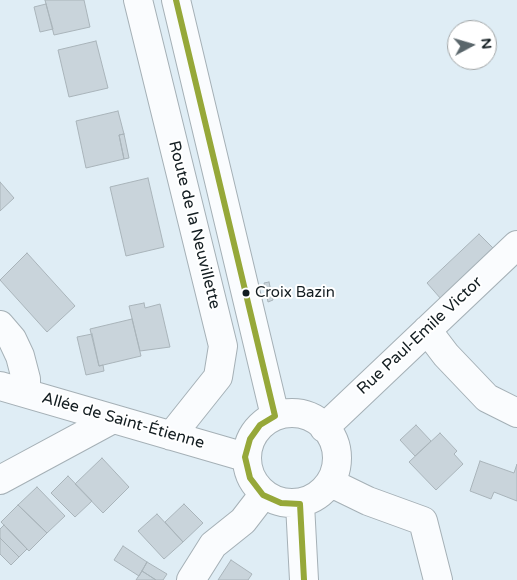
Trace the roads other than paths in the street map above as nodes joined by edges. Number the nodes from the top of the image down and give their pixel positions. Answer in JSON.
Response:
{"nodes":[{"id":1,"x":138,"y":0,"type":"edge"},
{"id":2,"x":176,"y":0,"type":"edge"},
{"id":3,"x":517,"y":246,"type":"edge"},
{"id":4,"x":0,"y":325,"type":"edge"},
{"id":5,"x":427,"y":330,"type":"junction"},
{"id":6,"x":0,"y":386,"type":"edge"},
{"id":7,"x":26,"y":393,"type":"junction"},
{"id":8,"x":517,"y":412,"type":"edge"},
{"id":9,"x":275,"y":416,"type":"junction"},
{"id":10,"x":113,"y":419,"type":"junction"},
{"id":11,"x":324,"y":428,"type":"junction"},
{"id":12,"x":171,"y":436,"type":"junction"},
{"id":13,"x":246,"y":456,"type":"junction"},
{"id":14,"x":0,"y":480,"type":"edge"},
{"id":15,"x":330,"y":483,"type":"junction"},
{"id":16,"x":263,"y":495,"type":"junction"},
{"id":17,"x":300,"y":504,"type":"junction"},
{"id":18,"x":191,"y":580,"type":"edge"},
{"id":19,"x":304,"y":580,"type":"edge"},
{"id":20,"x":438,"y":580,"type":"edge"}],
"edges":[{"from":1,"to":12,"type":"street","name":"Route de la Neuvillette"},
{"from":2,"to":9,"type":"street"},
{"from":3,"to":5,"type":"street","name":"Rue Paul-Emile Victor"},
{"from":4,"to":7,"type":"street"},
{"from":5,"to":8,"type":"street"},
{"from":5,"to":11,"type":"street","name":"Rue Paul-Emile Victor"},
{"from":6,"to":7,"type":"street","name":"Allée de Saint-Étienne"},
{"from":7,"to":10,"type":"street","name":"Allée de Saint-Étienne"},
{"from":9,"to":11,"type":"street"},
{"from":9,"to":13,"type":"street"},
{"from":10,"to":12,"type":"street","name":"Allée de Saint-Étienne"},
{"from":10,"to":14,"type":"street"},
{"from":11,"to":15,"type":"street"},
{"from":12,"to":13,"type":"street","name":"Allée de Saint-Étienne"},
{"from":13,"to":16,"type":"street"},
{"from":15,"to":17,"type":"street"},
{"from":15,"to":20,"type":"street"},
{"from":16,"to":17,"type":"street"},
{"from":16,"to":18,"type":"street"},
{"from":17,"to":19,"type":"street"}]}
